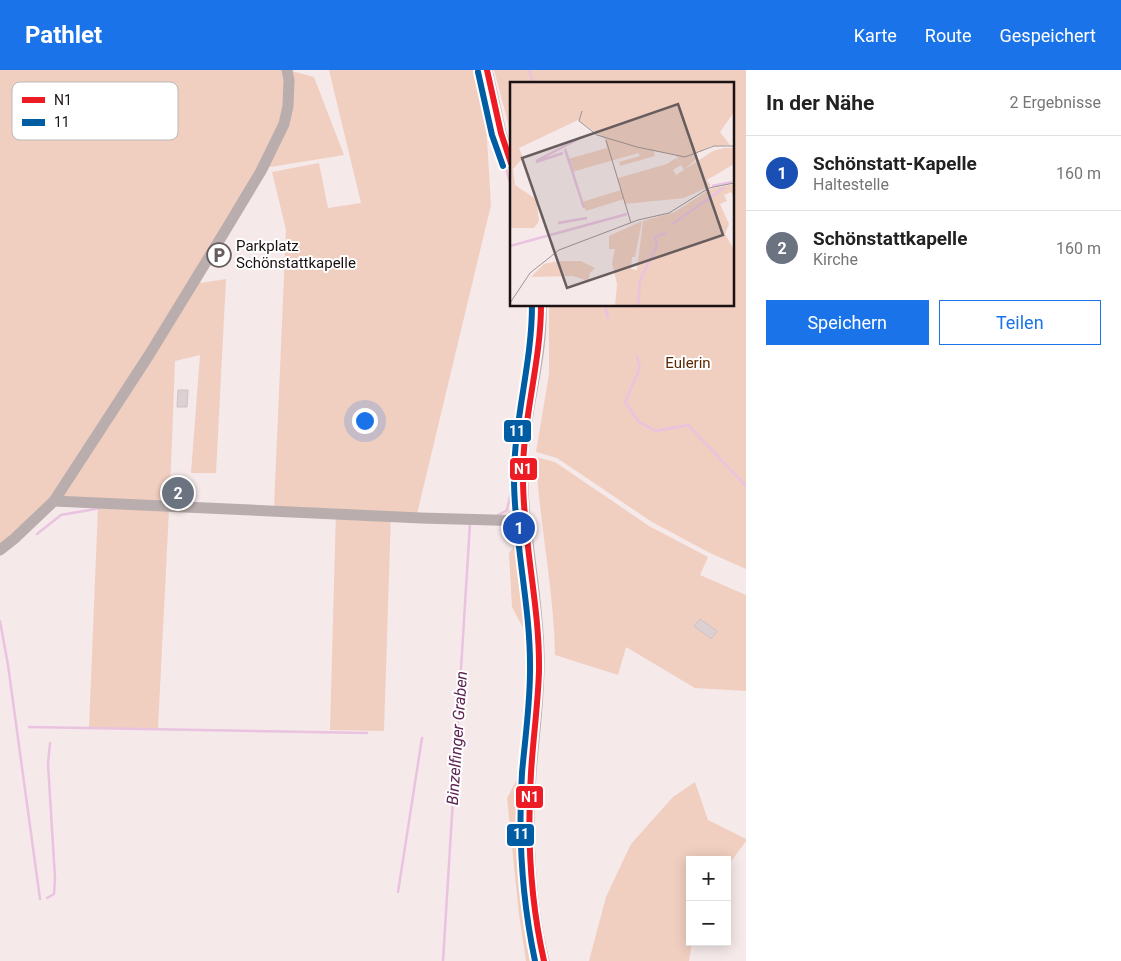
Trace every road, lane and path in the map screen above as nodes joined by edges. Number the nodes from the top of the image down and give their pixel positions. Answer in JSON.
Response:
{"nodes":[{"id":1,"x":287,"y":70,"type":"edge"},
{"id":2,"x":487,"y":70,"type":"edge"},
{"id":3,"x":510,"y":160,"type":"edge"},
{"id":4,"x":541,"y":306,"type":"edge"},
{"id":5,"x":54,"y":501,"type":"junction"},
{"id":6,"x":525,"y":521,"type":"junction"},
{"id":7,"x":0,"y":550,"type":"edge"},
{"id":8,"x":544,"y":961,"type":"edge"}],
"edges":[{"from":1,"to":5,"type":"street"},
{"from":2,"to":3,"type":"street"},
{"from":4,"to":6,"type":"street"},
{"from":5,"to":6,"type":"street"},
{"from":5,"to":7,"type":"street"},
{"from":6,"to":8,"type":"street"}]}
